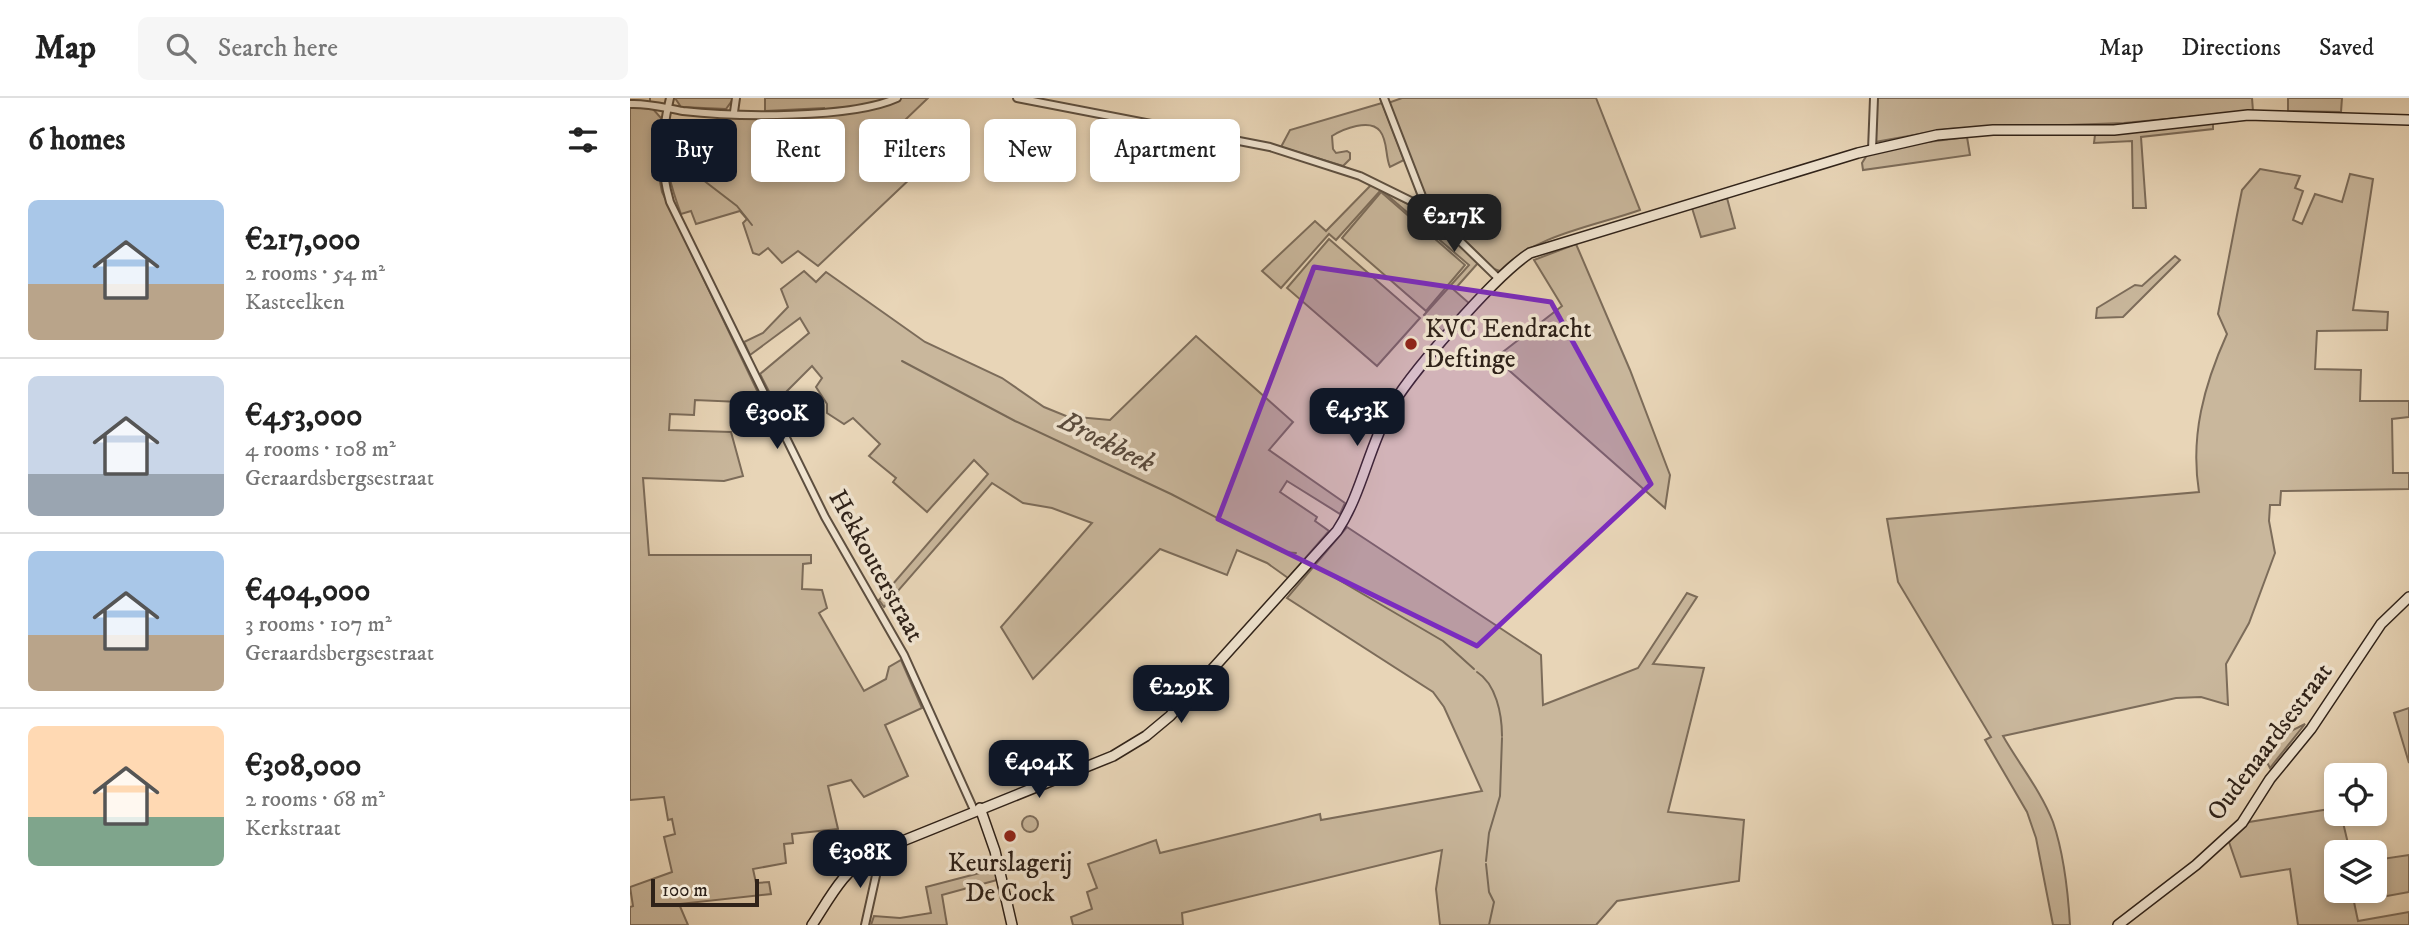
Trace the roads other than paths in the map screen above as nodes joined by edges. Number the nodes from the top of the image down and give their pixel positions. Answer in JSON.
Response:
{"nodes":[{"id":1,"x":670,"y":98,"type":"edge"},
{"id":2,"x":736,"y":98,"type":"edge"},
{"id":3,"x":897,"y":98,"type":"edge"},
{"id":4,"x":1017,"y":98,"type":"edge"},
{"id":5,"x":1384,"y":98,"type":"edge"},
{"id":6,"x":1874,"y":98,"type":"edge"},
{"id":7,"x":630,"y":104,"type":"edge"},
{"id":8,"x":668,"y":108,"type":"junction"},
{"id":9,"x":734,"y":112,"type":"junction"},
{"id":10,"x":2409,"y":120,"type":"edge"},
{"id":11,"x":1871,"y":150,"type":"junction"},
{"id":12,"x":1427,"y":209,"type":"junction"},
{"id":13,"x":1499,"y":279,"type":"junction"},
{"id":14,"x":2409,"y":597,"type":"edge"},
{"id":15,"x":977,"y":809,"type":"junction"},
{"id":16,"x":873,"y":853,"type":"junction"},
{"id":17,"x":814,"y":924,"type":"edge"},
{"id":18,"x":865,"y":925,"type":"edge"},
{"id":19,"x":1012,"y":925,"type":"edge"},
{"id":20,"x":2118,"y":925,"type":"edge"}],
"edges":[{"from":1,"to":8,"type":"street","name":"Hekkouterstraat"},
{"from":2,"to":9,"type":"street"},
{"from":3,"to":9,"type":"street"},
{"from":4,"to":12,"type":"street"},
{"from":5,"to":12,"type":"street"},
{"from":6,"to":11,"type":"street"},
{"from":7,"to":8,"type":"street"},
{"from":8,"to":9,"type":"street"},
{"from":8,"to":15,"type":"street","name":"Hekkouterstraat"},
{"from":10,"to":11,"type":"street"},
{"from":11,"to":13,"type":"street"},
{"from":12,"to":13,"type":"street"},
{"from":13,"to":15,"type":"street"},
{"from":14,"to":20,"type":"street","name":"Oudenaardsestraat"},
{"from":15,"to":16,"type":"street"},
{"from":15,"to":19,"type":"street"},
{"from":16,"to":17,"type":"street"},
{"from":16,"to":18,"type":"street"}]}
